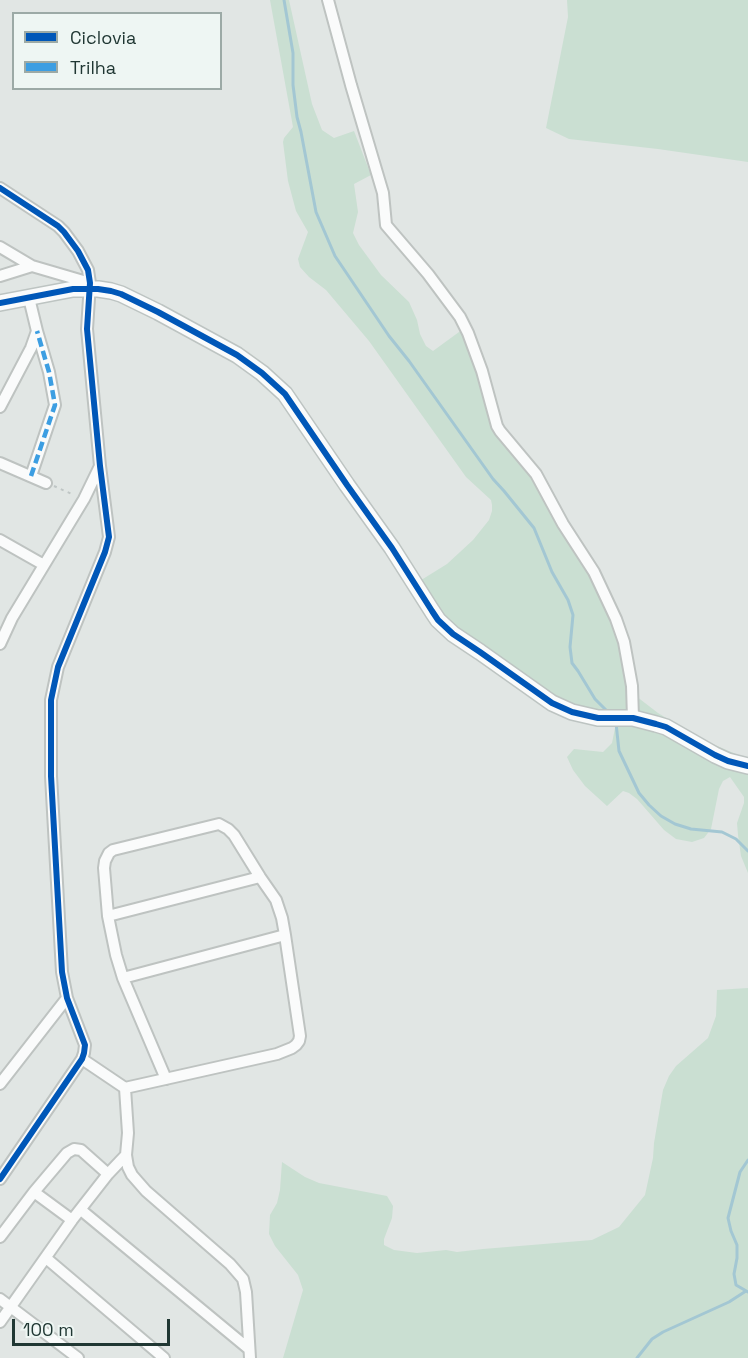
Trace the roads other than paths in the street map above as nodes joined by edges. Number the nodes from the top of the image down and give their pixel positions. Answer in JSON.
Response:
{"nodes":[{"id":1,"x":328,"y":0,"type":"edge"},
{"id":2,"x":0,"y":188,"type":"edge"},
{"id":3,"x":0,"y":246,"type":"edge"},
{"id":4,"x":32,"y":266,"type":"junction"},
{"id":5,"x":0,"y":276,"type":"edge"},
{"id":6,"x":90,"y":286,"type":"junction"},
{"id":7,"x":29,"y":298,"type":"junction"},
{"id":8,"x":0,"y":303,"type":"edge"},
{"id":9,"x":37,"y":331,"type":"junction"},
{"id":10,"x":0,"y":407,"type":"edge"},
{"id":11,"x":0,"y":463,"type":"edge"},
{"id":12,"x":100,"y":466,"type":"junction"},
{"id":13,"x":31,"y":476,"type":"junction"},
{"id":14,"x":46,"y":483,"type":"road end"},
{"id":15,"x":0,"y":540,"type":"edge"},
{"id":16,"x":44,"y":565,"type":"junction"},
{"id":17,"x":0,"y":644,"type":"edge"},
{"id":18,"x":633,"y":718,"type":"junction"},
{"id":19,"x":748,"y":766,"type":"edge"},
{"id":20,"x":260,"y":877,"type":"junction"},
{"id":21,"x":108,"y":916,"type":"junction"},
{"id":22,"x":285,"y":935,"type":"junction"},
{"id":23,"x":123,"y":978,"type":"junction"},
{"id":24,"x":67,"y":998,"type":"junction"},
{"id":25,"x":82,"y":1059,"type":"junction"},
{"id":26,"x":166,"y":1079,"type":"junction"},
{"id":27,"x":0,"y":1084,"type":"edge"},
{"id":28,"x":125,"y":1088,"type":"junction"},
{"id":29,"x":126,"y":1155,"type":"junction"},
{"id":30,"x":108,"y":1174,"type":"junction"},
{"id":31,"x":0,"y":1179,"type":"edge"},
{"id":32,"x":34,"y":1192,"type":"junction"},
{"id":33,"x":81,"y":1210,"type":"junction"},
{"id":34,"x":72,"y":1220,"type":"junction"},
{"id":35,"x":0,"y":1237,"type":"edge"},
{"id":36,"x":46,"y":1258,"type":"junction"},
{"id":37,"x":0,"y":1299,"type":"edge"},
{"id":38,"x":11,"y":1307,"type":"junction"},
{"id":39,"x":0,"y":1322,"type":"edge"},
{"id":40,"x":249,"y":1353,"type":"edge"},
{"id":41,"x":78,"y":1358,"type":"edge"},
{"id":42,"x":164,"y":1358,"type":"edge"}],
"edges":[{"from":1,"to":18,"type":"street"},
{"from":2,"to":6,"type":"street"},
{"from":3,"to":4,"type":"street"},
{"from":4,"to":5,"type":"street"},
{"from":4,"to":6,"type":"street"},
{"from":6,"to":7,"type":"street"},
{"from":6,"to":12,"type":"street"},
{"from":6,"to":18,"type":"street"},
{"from":7,"to":8,"type":"street"},
{"from":7,"to":9,"type":"street"},
{"from":9,"to":10,"type":"street"},
{"from":9,"to":13,"type":"street"},
{"from":11,"to":13,"type":"street"},
{"from":12,"to":16,"type":"street"},
{"from":12,"to":24,"type":"street"},
{"from":13,"to":14,"type":"street"},
{"from":15,"to":16,"type":"street"},
{"from":16,"to":17,"type":"street"},
{"from":18,"to":19,"type":"street"},
{"from":20,"to":21,"type":"street"},
{"from":20,"to":21,"type":"street"},
{"from":20,"to":22,"type":"street"},
{"from":21,"to":23,"type":"street"},
{"from":22,"to":23,"type":"street"},
{"from":22,"to":26,"type":"street"},
{"from":23,"to":26,"type":"street"},
{"from":24,"to":25,"type":"street"},
{"from":24,"to":27,"type":"street"},
{"from":25,"to":28,"type":"street"},
{"from":25,"to":31,"type":"street"},
{"from":26,"to":28,"type":"street"},
{"from":28,"to":29,"type":"street"},
{"from":29,"to":30,"type":"street"},
{"from":29,"to":40,"type":"street"},
{"from":30,"to":32,"type":"street"},
{"from":30,"to":33,"type":"street"},
{"from":32,"to":34,"type":"street"},
{"from":32,"to":35,"type":"street"},
{"from":33,"to":34,"type":"street"},
{"from":33,"to":40,"type":"street"},
{"from":34,"to":36,"type":"street"},
{"from":36,"to":38,"type":"street"},
{"from":36,"to":42,"type":"street"},
{"from":37,"to":38,"type":"street"},
{"from":38,"to":39,"type":"street"},
{"from":38,"to":41,"type":"street"}]}
